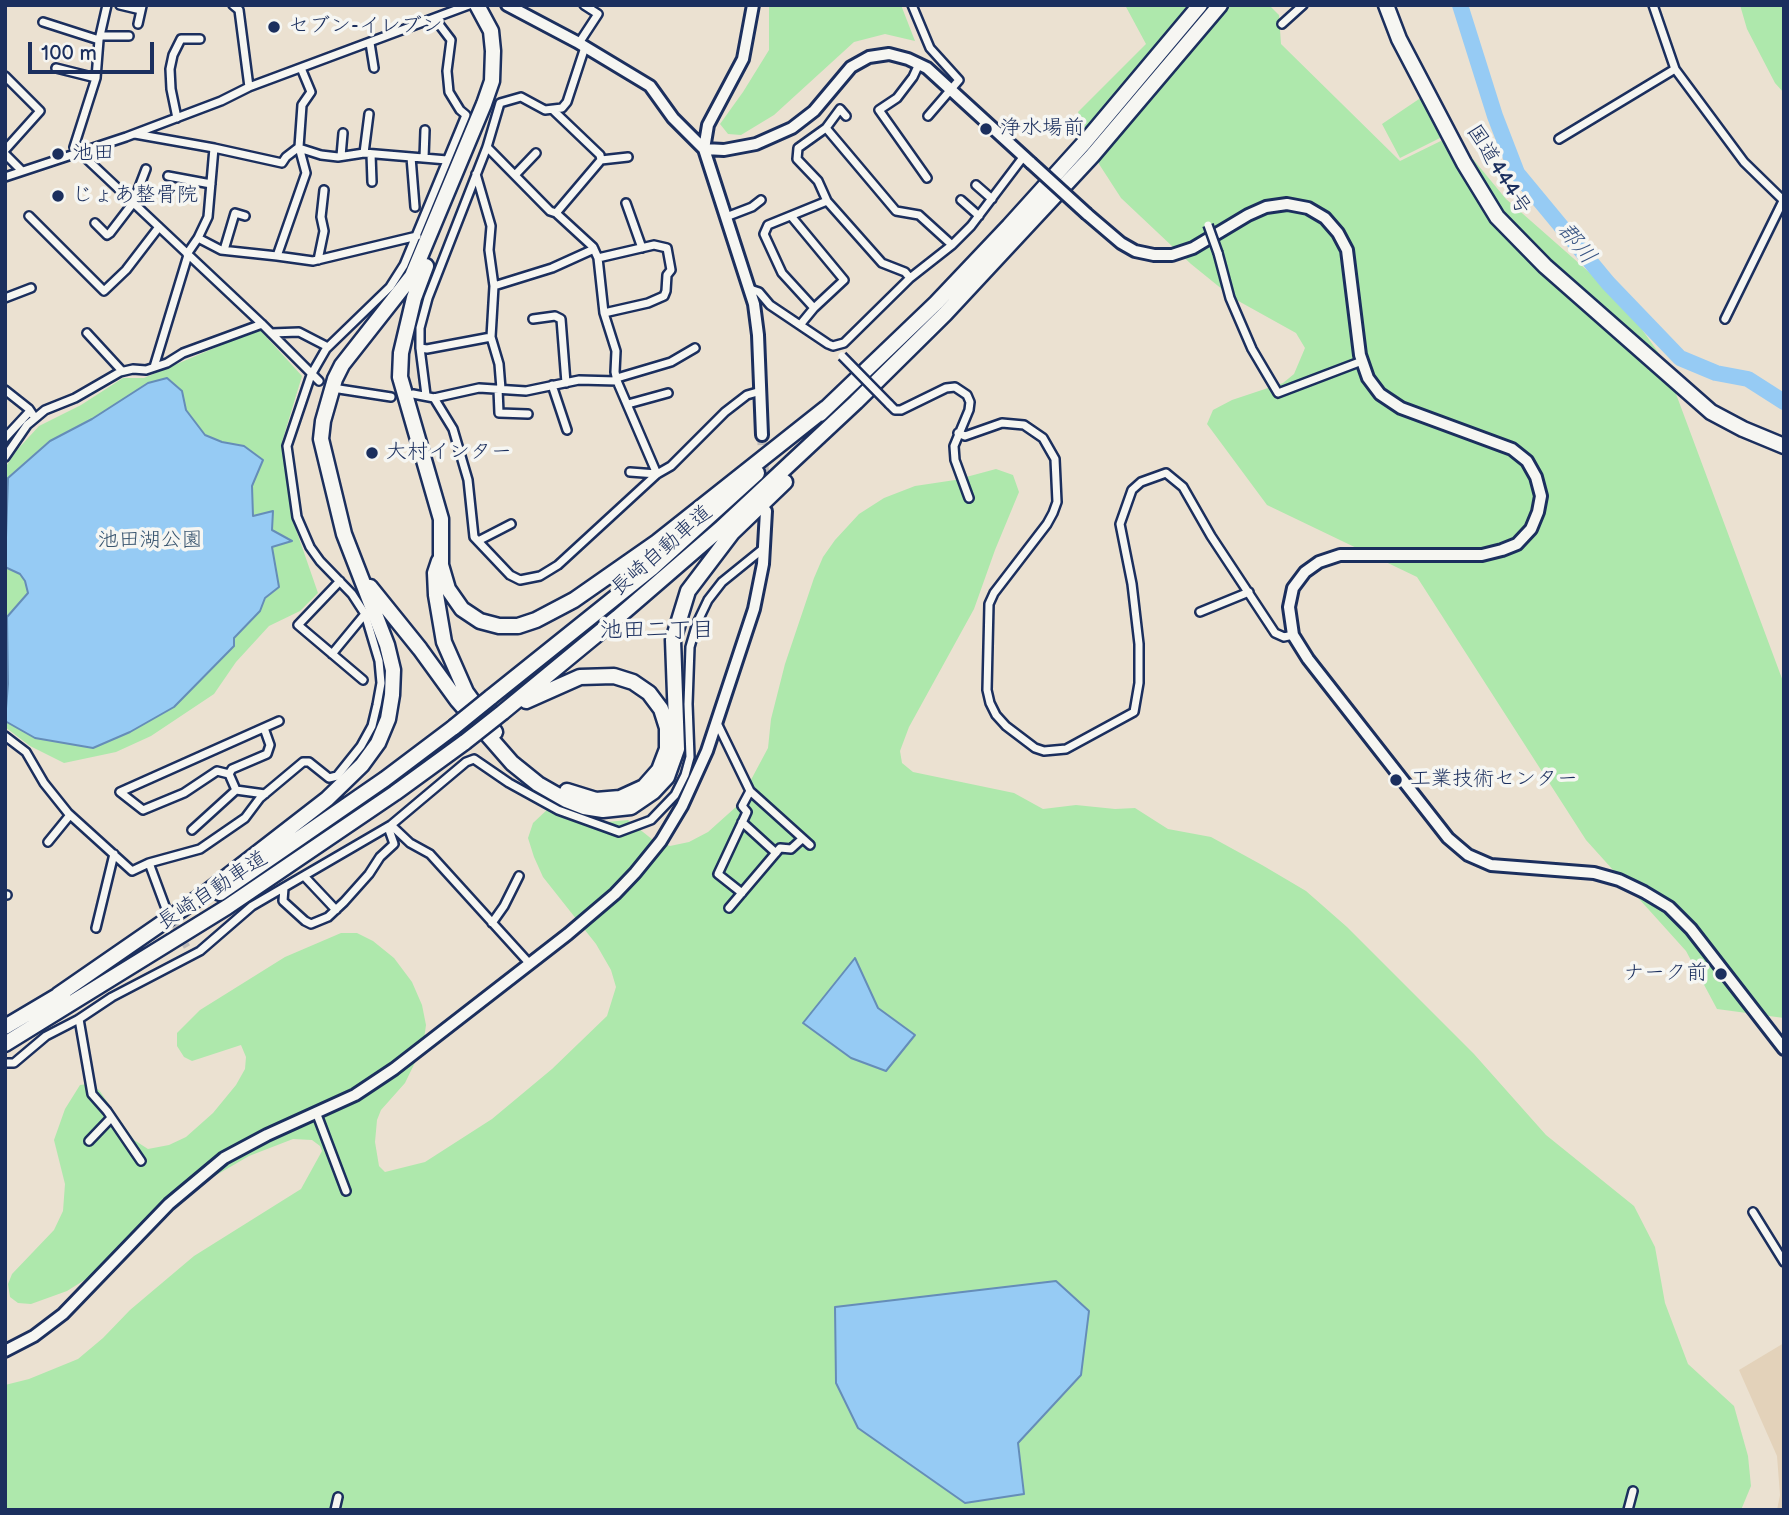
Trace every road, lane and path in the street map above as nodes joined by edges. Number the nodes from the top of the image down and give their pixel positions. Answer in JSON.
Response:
{"nodes":[{"id":1,"x":107,"y":5,"type":"edge"},
{"id":2,"x":120,"y":5,"type":"edge"},
{"id":3,"x":233,"y":5,"type":"edge"},
{"id":4,"x":468,"y":5,"type":"edge"},
{"id":5,"x":477,"y":5,"type":"edge"},
{"id":6,"x":490,"y":5,"type":"edge"},
{"id":7,"x":507,"y":5,"type":"edge"},
{"id":8,"x":584,"y":5,"type":"edge"},
{"id":9,"x":603,"y":5,"type":"edge"},
{"id":10,"x":753,"y":5,"type":"edge"},
{"id":11,"x":912,"y":5,"type":"edge"},
{"id":12,"x":1200,"y":5,"type":"edge"},
{"id":13,"x":1220,"y":5,"type":"edge"},
{"id":14,"x":1303,"y":5,"type":"edge"},
{"id":15,"x":1386,"y":5,"type":"edge"},
{"id":16,"x":1653,"y":5,"type":"edge"},
{"id":17,"x":141,"y":8,"type":"edge"},
{"id":18,"x":598,"y":14,"type":"junction"},
{"id":19,"x":435,"y":19,"type":"junction"},
{"id":20,"x":43,"y":22,"type":"dead end"},
{"id":21,"x":138,"y":24,"type":"dead end"},
{"id":22,"x":1282,"y":24,"type":"dead end"},
{"id":23,"x":129,"y":36,"type":"dead end"},
{"id":24,"x":99,"y":38,"type":"junction"},
{"id":25,"x":200,"y":39,"type":"dead end"},
{"id":26,"x":370,"y":43,"type":"junction"},
{"id":27,"x":582,"y":45,"type":"junction"},
{"id":28,"x":919,"y":64,"type":"junction"},
{"id":29,"x":56,"y":68,"type":"dead end"},
{"id":30,"x":301,"y":68,"type":"junction"},
{"id":31,"x":374,"y":68,"type":"dead end"},
{"id":32,"x":1675,"y":69,"type":"junction"},
{"id":33,"x":5,"y":76,"type":"edge"},
{"id":34,"x":96,"y":78,"type":"junction"},
{"id":35,"x":249,"y":87,"type":"junction"},
{"id":36,"x":952,"y":90,"type":"junction"},
{"id":37,"x":554,"y":111,"type":"junction"},
{"id":38,"x":369,"y":114,"type":"dead end"},
{"id":39,"x":846,"y":116,"type":"dead end"},
{"id":40,"x":928,"y":116,"type":"dead end"},
{"id":41,"x":177,"y":118,"type":"junction"},
{"id":42,"x":826,"y":128,"type":"junction"},
{"id":43,"x":425,"y":130,"type":"dead end"},
{"id":44,"x":344,"y":133,"type":"dead end"},
{"id":45,"x":134,"y":134,"type":"junction"},
{"id":46,"x":1559,"y":139,"type":"dead end"},
{"id":47,"x":299,"y":147,"type":"junction"},
{"id":48,"x":487,"y":147,"type":"junction"},
{"id":49,"x":214,"y":148,"type":"junction"},
{"id":50,"x":704,"y":149,"type":"junction"},
{"id":51,"x":5,"y":152,"type":"edge"},
{"id":52,"x":79,"y":152,"type":"junction"},
{"id":53,"x":536,"y":153,"type":"dead end"},
{"id":54,"x":367,"y":154,"type":"junction"},
{"id":55,"x":341,"y":156,"type":"junction"},
{"id":56,"x":411,"y":157,"type":"junction"},
{"id":57,"x":628,"y":157,"type":"dead end"},
{"id":58,"x":424,"y":158,"type":"junction"},
{"id":59,"x":447,"y":160,"type":"junction"},
{"id":60,"x":601,"y":160,"type":"junction"},
{"id":61,"x":1028,"y":160,"type":"junction"},
{"id":62,"x":146,"y":169,"type":"dead end"},
{"id":63,"x":21,"y":170,"type":"junction"},
{"id":64,"x":476,"y":174,"type":"junction"},
{"id":65,"x":514,"y":175,"type":"junction"},
{"id":66,"x":168,"y":176,"type":"dead end"},
{"id":67,"x":5,"y":177,"type":"edge"},
{"id":68,"x":927,"y":178,"type":"dead end"},
{"id":69,"x":372,"y":182,"type":"dead end"},
{"id":70,"x":211,"y":184,"type":"junction"},
{"id":71,"x":976,"y":185,"type":"dead end"},
{"id":72,"x":324,"y":190,"type":"dead end"},
{"id":73,"x":992,"y":199,"type":"junction"},
{"id":74,"x":761,"y":200,"type":"dead end"},
{"id":75,"x":961,"y":200,"type":"dead end"},
{"id":76,"x":827,"y":201,"type":"junction"},
{"id":77,"x":1784,"y":201,"type":"edge"},
{"id":78,"x":133,"y":203,"type":"junction"},
{"id":79,"x":626,"y":204,"type":"dead end"},
{"id":80,"x":415,"y":207,"type":"dead end"},
{"id":81,"x":556,"y":213,"type":"junction"},
{"id":82,"x":29,"y":216,"type":"dead end"},
{"id":83,"x":245,"y":216,"type":"dead end"},
{"id":84,"x":791,"y":216,"type":"junction"},
{"id":85,"x":979,"y":216,"type":"junction"},
{"id":86,"x":726,"y":217,"type":"junction"},
{"id":87,"x":95,"y":223,"type":"dead end"},
{"id":88,"x":1208,"y":225,"type":"dead end"},
{"id":89,"x":159,"y":227,"type":"junction"},
{"id":90,"x":417,"y":236,"type":"junction"},
{"id":91,"x":198,"y":239,"type":"junction"},
{"id":92,"x":952,"y":245,"type":"junction"},
{"id":93,"x":642,"y":247,"type":"junction"},
{"id":94,"x":594,"y":249,"type":"junction"},
{"id":95,"x":223,"y":250,"type":"junction"},
{"id":96,"x":188,"y":254,"type":"junction"},
{"id":97,"x":277,"y":256,"type":"junction"},
{"id":98,"x":598,"y":258,"type":"junction"},
{"id":99,"x":318,"y":260,"type":"junction"},
{"id":100,"x":910,"y":278,"type":"junction"},
{"id":101,"x":494,"y":286,"type":"junction"},
{"id":102,"x":31,"y":288,"type":"dead end"},
{"id":103,"x":750,"y":289,"type":"junction"},
{"id":104,"x":5,"y":298,"type":"edge"},
{"id":105,"x":814,"y":308,"type":"junction"},
{"id":106,"x":604,"y":313,"type":"junction"},
{"id":107,"x":1725,"y":318,"type":"dead end"},
{"id":108,"x":533,"y":319,"type":"dead end"},
{"id":109,"x":262,"y":324,"type":"junction"},
{"id":110,"x":800,"y":325,"type":"junction"},
{"id":111,"x":87,"y":333,"type":"dead end"},
{"id":112,"x":271,"y":333,"type":"junction"},
{"id":113,"x":491,"y":337,"type":"junction"},
{"id":114,"x":839,"y":346,"type":"junction"},
{"id":115,"x":328,"y":347,"type":"junction"},
{"id":116,"x":419,"y":348,"type":"junction"},
{"id":117,"x":695,"y":348,"type":"dead end"},
{"id":118,"x":898,"y":361,"type":"junction"},
{"id":119,"x":1362,"y":361,"type":"junction"},
{"id":120,"x":154,"y":367,"type":"junction"},
{"id":121,"x":122,"y":371,"type":"junction"},
{"id":122,"x":311,"y":375,"type":"junction"},
{"id":123,"x":617,"y":380,"type":"junction"},
{"id":124,"x":319,"y":382,"type":"dead end"},
{"id":125,"x":566,"y":383,"type":"junction"},
{"id":126,"x":552,"y":386,"type":"junction"},
{"id":127,"x":339,"y":389,"type":"dead end"},
{"id":128,"x":499,"y":389,"type":"junction"},
{"id":129,"x":5,"y":390,"type":"edge"},
{"id":130,"x":761,"y":391,"type":"junction"},
{"id":131,"x":668,"y":393,"type":"dead end"},
{"id":132,"x":412,"y":394,"type":"dead end"},
{"id":133,"x":430,"y":396,"type":"junction"},
{"id":134,"x":391,"y":397,"type":"dead end"},
{"id":135,"x":628,"y":404,"type":"junction"},
{"id":136,"x":826,"y":408,"type":"junction"},
{"id":137,"x":30,"y":411,"type":"junction"},
{"id":138,"x":528,"y":414,"type":"dead end"},
{"id":139,"x":35,"y":418,"type":"junction"},
{"id":140,"x":567,"y":430,"type":"dead end"},
{"id":141,"x":958,"y":433,"type":"junction"},
{"id":142,"x":762,"y":435,"type":"tunnel mouth"},
{"id":143,"x":5,"y":438,"type":"edge"},
{"id":144,"x":1784,"y":446,"type":"edge"},
{"id":145,"x":5,"y":457,"type":"edge"},
{"id":146,"x":630,"y":472,"type":"dead end"},
{"id":147,"x":657,"y":474,"type":"junction"},
{"id":148,"x":969,"y":498,"type":"dead end"},
{"id":149,"x":766,"y":511,"type":"dead end"},
{"id":150,"x":511,"y":524,"type":"dead end"},
{"id":151,"x":478,"y":541,"type":"junction"},
{"id":152,"x":764,"y":548,"type":"junction"},
{"id":153,"x":442,"y":553,"type":"junction"},
{"id":154,"x":360,"y":575,"type":"junction"},
{"id":155,"x":340,"y":581,"type":"junction"},
{"id":156,"x":1249,"y":592,"type":"junction"},
{"id":157,"x":1200,"y":612,"type":"dead end"},
{"id":158,"x":365,"y":614,"type":"junction"},
{"id":159,"x":1293,"y":635,"type":"junction"},
{"id":160,"x":332,"y":654,"type":"junction"},
{"id":161,"x":363,"y":680,"type":"dead end"},
{"id":162,"x":503,"y":712,"type":"junction"},
{"id":163,"x":279,"y":721,"type":"dead end"},
{"id":164,"x":717,"y":723,"type":"junction"},
{"id":165,"x":264,"y":728,"type":"junction"},
{"id":166,"x":5,"y":736,"type":"edge"},
{"id":167,"x":229,"y":774,"type":"junction"},
{"id":168,"x":236,"y":790,"type":"junction"},
{"id":169,"x":750,"y":791,"type":"junction"},
{"id":170,"x":265,"y":794,"type":"junction"},
{"id":171,"x":70,"y":815,"type":"junction"},
{"id":172,"x":742,"y":822,"type":"junction"},
{"id":173,"x":389,"y":827,"type":"junction"},
{"id":174,"x":192,"y":830,"type":"dead end"},
{"id":175,"x":802,"y":839,"type":"junction"},
{"id":176,"x":48,"y":842,"type":"dead end"},
{"id":177,"x":810,"y":845,"type":"dead end"},
{"id":178,"x":776,"y":853,"type":"junction"},
{"id":179,"x":114,"y":854,"type":"junction"},
{"id":180,"x":149,"y":863,"type":"junction"},
{"id":181,"x":304,"y":876,"type":"junction"},
{"id":182,"x":519,"y":876,"type":"dead end"},
{"id":183,"x":284,"y":888,"type":"junction"},
{"id":184,"x":741,"y":893,"type":"junction"},
{"id":185,"x":164,"y":906,"type":"tunnel mouth"},
{"id":186,"x":729,"y":908,"type":"dead end"},
{"id":187,"x":336,"y":910,"type":"junction"},
{"id":188,"x":492,"y":923,"type":"junction"},
{"id":189,"x":96,"y":928,"type":"dead end"},
{"id":190,"x":187,"y":947,"type":"tunnel mouth"},
{"id":191,"x":192,"y":956,"type":"junction"},
{"id":192,"x":528,"y":964,"type":"junction"},
{"id":193,"x":58,"y":995,"type":"junction"},
{"id":194,"x":79,"y":1019,"type":"junction"},
{"id":195,"x":7,"y":1034,"type":"edge"},
{"id":196,"x":1784,"y":1049,"type":"edge"},
{"id":197,"x":5,"y":1063,"type":"edge"},
{"id":198,"x":316,"y":1112,"type":"junction"},
{"id":199,"x":111,"y":1118,"type":"junction"},
{"id":200,"x":89,"y":1141,"type":"dead end"},
{"id":201,"x":141,"y":1161,"type":"dead end"},
{"id":202,"x":346,"y":1191,"type":"dead end"},
{"id":203,"x":1753,"y":1212,"type":"dead end"},
{"id":204,"x":1784,"y":1262,"type":"edge"},
{"id":205,"x":5,"y":1351,"type":"edge"},
{"id":206,"x":1633,"y":1491,"type":"dead end"},
{"id":207,"x":338,"y":1496,"type":"dead end"},
{"id":208,"x":335,"y":1510,"type":"edge"},
{"id":209,"x":1628,"y":1510,"type":"edge"}],
"edges":[{"from":1,"to":24,"type":"street"},
{"from":2,"to":17,"type":"street"},
{"from":3,"to":35,"type":"street"},
{"from":4,"to":19,"type":"street"},
{"from":5,"to":154,"type":"highway"},
{"from":6,"to":153,"type":"highway"},
{"from":7,"to":27,"type":"street"},
{"from":8,"to":18,"type":"street"},
{"from":9,"to":18,"type":"street"},
{"from":10,"to":50,"type":"street"},
{"from":11,"to":36,"type":"street"},
{"from":12,"to":136,"type":"highway","name":"長崎自動車道"},
{"from":13,"to":118,"type":"highway","name":"長崎自動車道"},
{"from":14,"to":22,"type":"street"},
{"from":15,"to":144,"type":"highway","name":"国道444号"},
{"from":16,"to":32,"type":"street"},
{"from":17,"to":21,"type":"street"},
{"from":18,"to":27,"type":"street"},
{"from":19,"to":26,"type":"street"},
{"from":19,"to":59,"type":"street"},
{"from":20,"to":24,"type":"street"},
{"from":23,"to":24,"type":"street"},
{"from":24,"to":34,"type":"street"},
{"from":25,"to":41,"type":"street"},
{"from":26,"to":30,"type":"street"},
{"from":26,"to":31,"type":"street"},
{"from":27,"to":37,"type":"street"},
{"from":27,"to":50,"type":"street"},
{"from":28,"to":36,"type":"street"},
{"from":28,"to":50,"type":"street"},
{"from":28,"to":68,"type":"street"},
{"from":29,"to":34,"type":"street"},
{"from":30,"to":35,"type":"street"},
{"from":30,"to":47,"type":"street"},
{"from":32,"to":46,"type":"street"},
{"from":32,"to":77,"type":"street"},
{"from":33,"to":51,"type":"street"},
{"from":34,"to":52,"type":"street"},
{"from":35,"to":41,"type":"street"},
{"from":36,"to":40,"type":"street"},
{"from":36,"to":61,"type":"street"},
{"from":37,"to":48,"type":"street"},
{"from":37,"to":60,"type":"street"},
{"from":38,"to":54,"type":"street"},
{"from":39,"to":42,"type":"street"},
{"from":41,"to":45,"type":"street"},
{"from":42,"to":76,"type":"street"},
{"from":42,"to":92,"type":"street"},
{"from":43,"to":58,"type":"street"},
{"from":44,"to":55,"type":"street"},
{"from":45,"to":49,"type":"street"},
{"from":45,"to":52,"type":"street"},
{"from":47,"to":49,"type":"street"},
{"from":47,"to":55,"type":"street"},
{"from":47,"to":97,"type":"street"},
{"from":48,"to":64,"type":"street"},
{"from":48,"to":65,"type":"street"},
{"from":49,"to":70,"type":"street"},
{"from":50,"to":86,"type":"street"},
{"from":51,"to":63,"type":"street"},
{"from":52,"to":63,"type":"street"},
{"from":52,"to":78,"type":"street"},
{"from":53,"to":65,"type":"street"},
{"from":54,"to":55,"type":"street"},
{"from":54,"to":56,"type":"street"},
{"from":54,"to":69,"type":"street"},
{"from":56,"to":58,"type":"street"},
{"from":56,"to":80,"type":"street"},
{"from":57,"to":60,"type":"street"},
{"from":58,"to":59,"type":"street"},
{"from":59,"to":90,"type":"street"},
{"from":60,"to":81,"type":"street"},
{"from":61,"to":73,"type":"street"},
{"from":61,"to":119,"type":"street","bridge":true},
{"from":62,"to":78,"type":"street"},
{"from":63,"to":67,"type":"street"},
{"from":64,"to":101,"type":"street"},
{"from":64,"to":116,"type":"street"},
{"from":65,"to":81,"type":"street"},
{"from":66,"to":70,"type":"street"},
{"from":70,"to":91,"type":"street"},
{"from":71,"to":73,"type":"street"},
{"from":72,"to":99,"type":"street"},
{"from":73,"to":85,"type":"street"},
{"from":74,"to":86,"type":"street"},
{"from":75,"to":85,"type":"street"},
{"from":76,"to":84,"type":"street"},
{"from":76,"to":100,"type":"street"},
{"from":77,"to":107,"type":"street"},
{"from":78,"to":87,"type":"street"},
{"from":78,"to":89,"type":"street"},
{"from":79,"to":93,"type":"street"},
{"from":81,"to":94,"type":"street"},
{"from":82,"to":89,"type":"street"},
{"from":83,"to":95,"type":"street"},
{"from":84,"to":105,"type":"street"},
{"from":84,"to":105,"type":"street"},
{"from":85,"to":92,"type":"street"},
{"from":86,"to":103,"type":"street"},
{"from":88,"to":119,"type":"street","bridge":true},
{"from":89,"to":96,"type":"street"},
{"from":90,"to":99,"type":"street"},
{"from":90,"to":115,"type":"street"},
{"from":91,"to":95,"type":"street"},
{"from":91,"to":96,"type":"street"},
{"from":92,"to":100,"type":"street"},
{"from":93,"to":98,"type":"street"},
{"from":93,"to":106,"type":"street"},
{"from":94,"to":98,"type":"street"},
{"from":94,"to":101,"type":"street"},
{"from":95,"to":97,"type":"street"},
{"from":96,"to":109,"type":"street"},
{"from":96,"to":120,"type":"street"},
{"from":97,"to":99,"type":"street"},
{"from":98,"to":106,"type":"street"},
{"from":100,"to":114,"type":"street"},
{"from":101,"to":113,"type":"street"},
{"from":102,"to":104,"type":"street"},
{"from":103,"to":110,"type":"street"},
{"from":103,"to":130,"type":"street"},
{"from":105,"to":110,"type":"street"},
{"from":106,"to":123,"type":"street"},
{"from":108,"to":125,"type":"street"},
{"from":109,"to":112,"type":"street"},
{"from":109,"to":120,"type":"street"},
{"from":110,"to":114,"type":"street"},
{"from":111,"to":121,"type":"street"},
{"from":112,"to":115,"type":"street"},
{"from":112,"to":122,"type":"street"},
{"from":113,"to":116,"type":"street"},
{"from":113,"to":128,"type":"street"},
{"from":114,"to":141,"type":"street","bridge":true},
{"from":115,"to":122,"type":"street"},
{"from":116,"to":133,"type":"street"},
{"from":117,"to":123,"type":"street"},
{"from":118,"to":154,"type":"highway"},
{"from":118,"to":162,"type":"highway","name":"長崎自動車道"},
{"from":119,"to":159,"type":"street"},
{"from":120,"to":121,"type":"street"},
{"from":121,"to":139,"type":"street"},
{"from":122,"to":124,"type":"street"},
{"from":122,"to":155,"type":"street"},
{"from":123,"to":125,"type":"street"},
{"from":123,"to":135,"type":"street"},
{"from":125,"to":126,"type":"street"},
{"from":126,"to":128,"type":"street"},
{"from":126,"to":140,"type":"street"},
{"from":127,"to":134,"type":"street"},
{"from":128,"to":133,"type":"street"},
{"from":128,"to":138,"type":"street"},
{"from":129,"to":137,"type":"street"},
{"from":130,"to":142,"type":"street"},
{"from":130,"to":147,"type":"street"},
{"from":131,"to":135,"type":"street"},
{"from":132,"to":133,"type":"street"},
{"from":133,"to":151,"type":"street"},
{"from":135,"to":147,"type":"street"},
{"from":136,"to":153,"type":"highway"},
{"from":136,"to":193,"type":"highway","name":"長崎自動車道","bridge":true},
{"from":137,"to":139,"type":"street"},
{"from":137,"to":143,"type":"street"},
{"from":139,"to":145,"type":"street"},
{"from":141,"to":148,"type":"street"},
{"from":141,"to":156,"type":"street"},
{"from":146,"to":147,"type":"street"},
{"from":147,"to":151,"type":"street"},
{"from":149,"to":152,"type":"street"},
{"from":150,"to":151,"type":"street"},
{"from":152,"to":164,"type":"street"},
{"from":152,"to":173,"type":"street"},
{"from":153,"to":162,"type":"highway"},
{"from":154,"to":193,"type":"highway"},
{"from":155,"to":158,"type":"street"},
{"from":155,"to":160,"type":"street"},
{"from":156,"to":157,"type":"street"},
{"from":156,"to":159,"type":"street"},
{"from":158,"to":160,"type":"street"},
{"from":158,"to":170,"type":"street"},
{"from":159,"to":196,"type":"street"},
{"from":160,"to":161,"type":"street"},
{"from":162,"to":195,"type":"highway","name":"長崎自動車道","bridge":true},
{"from":163,"to":165,"type":"street"},
{"from":164,"to":169,"type":"street"},
{"from":164,"to":192,"type":"street"},
{"from":165,"to":167,"type":"street"},
{"from":165,"to":167,"type":"street"},
{"from":166,"to":171,"type":"street"},
{"from":167,"to":168,"type":"street"},
{"from":168,"to":170,"type":"street"},
{"from":168,"to":174,"type":"street"},
{"from":169,"to":172,"type":"street"},
{"from":169,"to":175,"type":"street"},
{"from":170,"to":180,"type":"street"},
{"from":171,"to":176,"type":"street"},
{"from":171,"to":179,"type":"street"},
{"from":172,"to":178,"type":"street"},
{"from":172,"to":184,"type":"street"},
{"from":173,"to":181,"type":"street"},
{"from":173,"to":187,"type":"street"},
{"from":173,"to":188,"type":"street"},
{"from":175,"to":177,"type":"street"},
{"from":175,"to":178,"type":"street"},
{"from":178,"to":184,"type":"street"},
{"from":179,"to":180,"type":"street"},
{"from":179,"to":189,"type":"street"},
{"from":180,"to":185,"type":"street"},
{"from":181,"to":183,"type":"street"},
{"from":181,"to":187,"type":"street"},
{"from":182,"to":188,"type":"street"},
{"from":183,"to":187,"type":"street"},
{"from":183,"to":191,"type":"street"},
{"from":184,"to":186,"type":"street"},
{"from":188,"to":192,"type":"street"},
{"from":190,"to":191,"type":"street"},
{"from":191,"to":194,"type":"street"},
{"from":192,"to":198,"type":"street"},
{"from":193,"to":195,"type":"highway","name":"長崎自動車道"},
{"from":194,"to":197,"type":"street"},
{"from":194,"to":199,"type":"street"},
{"from":198,"to":202,"type":"street"},
{"from":198,"to":205,"type":"street"},
{"from":199,"to":200,"type":"street"},
{"from":199,"to":201,"type":"street"},
{"from":203,"to":204,"type":"street"},
{"from":206,"to":209,"type":"street"},
{"from":207,"to":208,"type":"street"}]}
